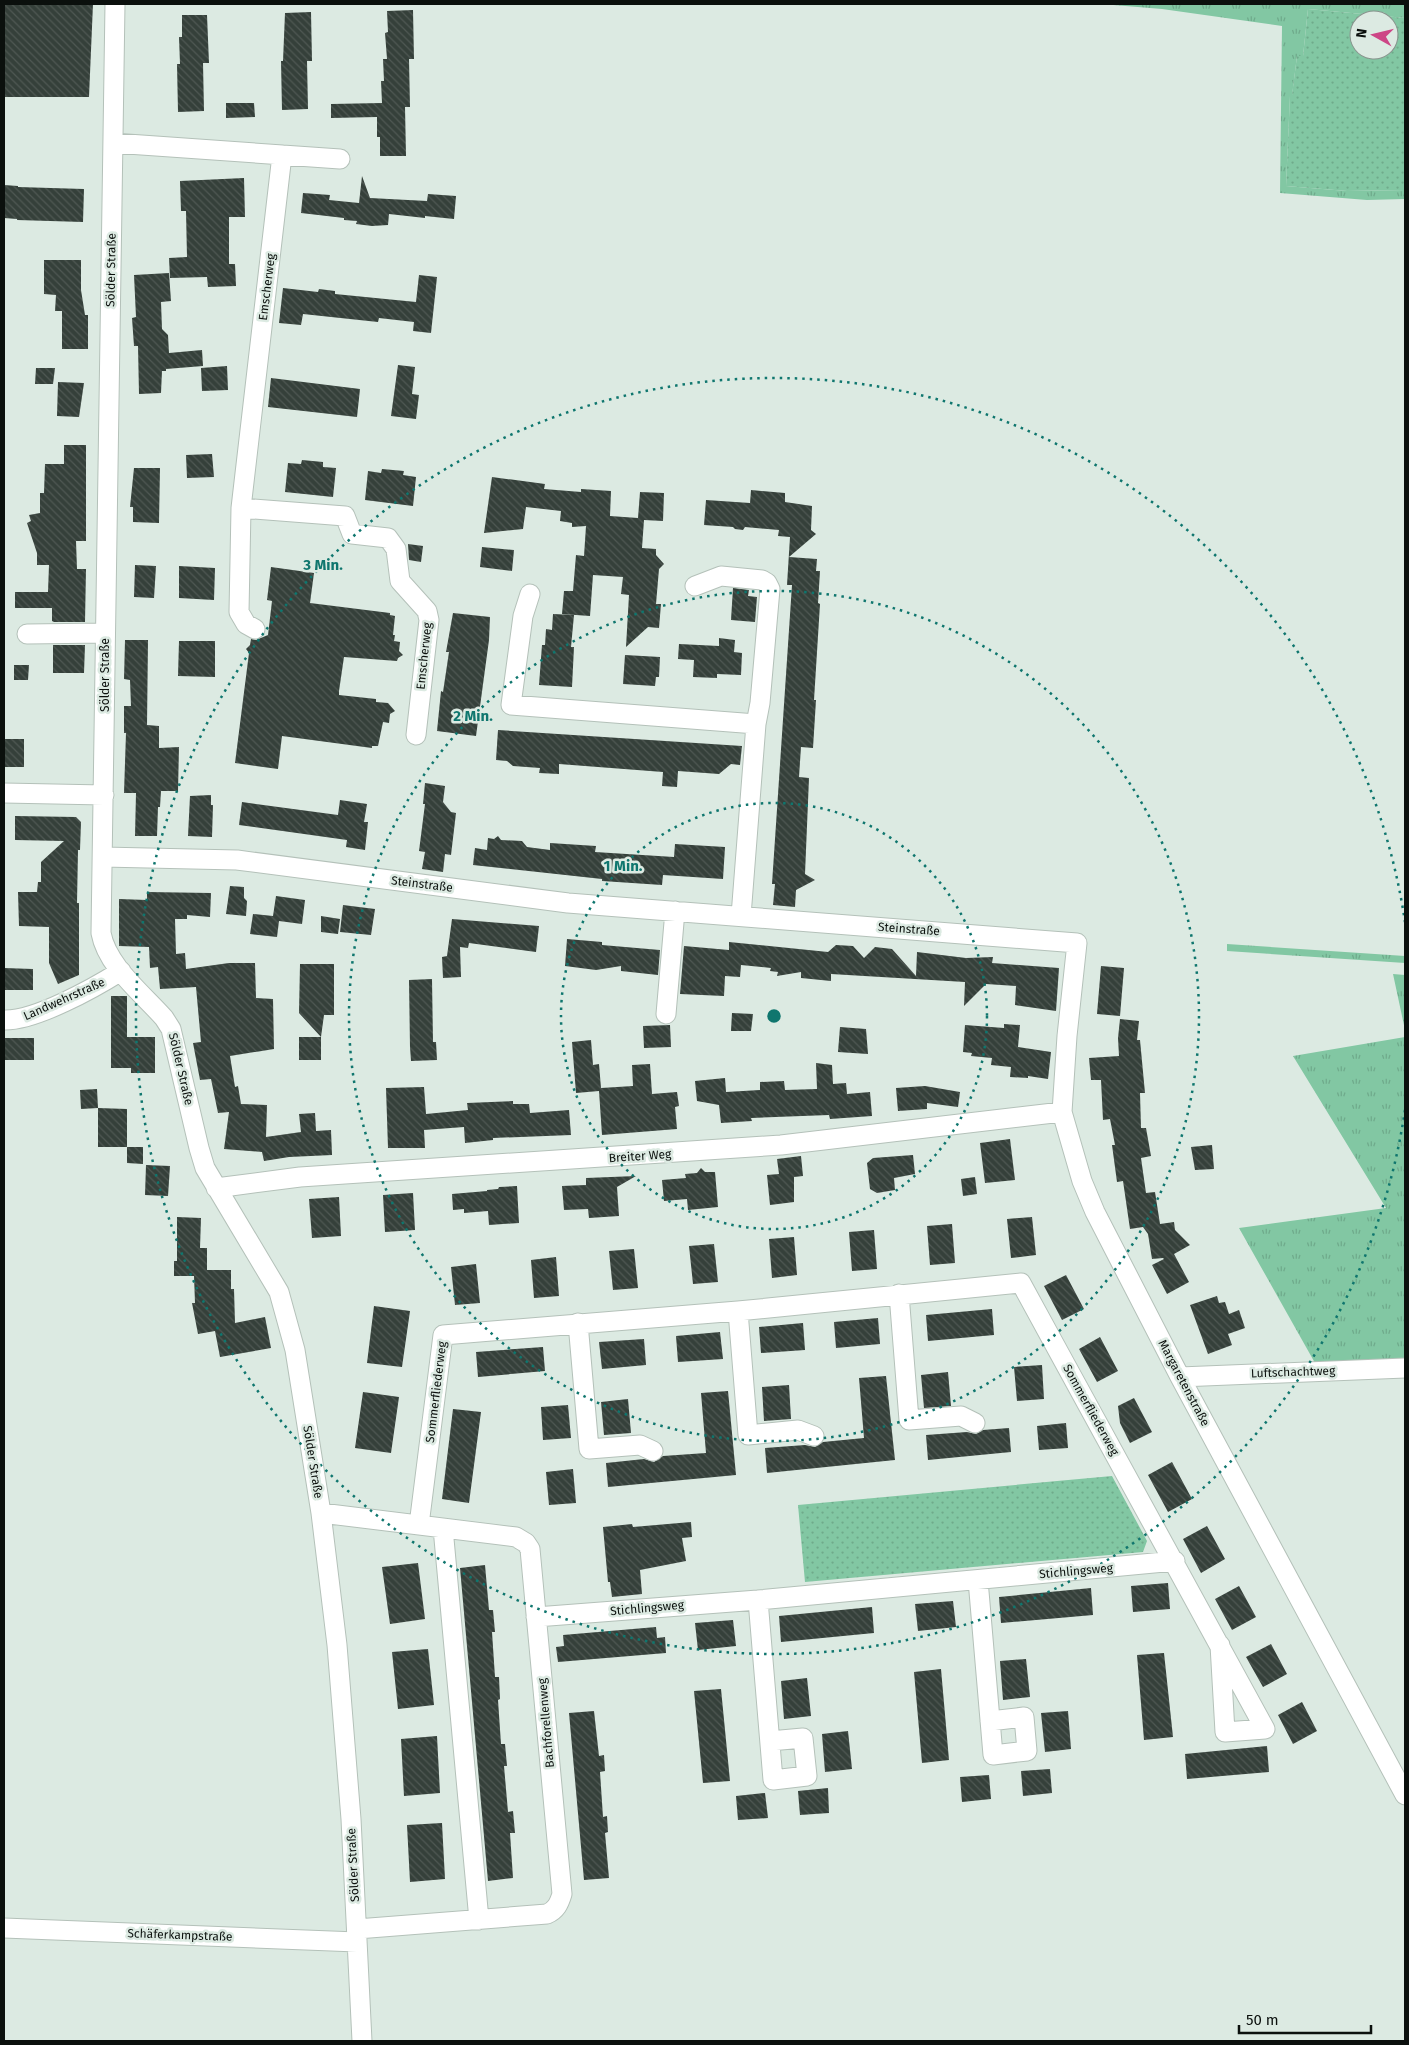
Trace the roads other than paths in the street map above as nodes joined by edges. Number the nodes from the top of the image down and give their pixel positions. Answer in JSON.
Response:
{"nodes":[{"id":1,"x":115,"y":4,"type":"edge"},
{"id":2,"x":113,"y":143,"type":"junction"},
{"id":3,"x":282,"y":155,"type":"junction"},
{"id":4,"x":340,"y":159,"type":"dead end"},
{"id":5,"x":241,"y":508,"type":"junction"},
{"id":6,"x":695,"y":586,"type":"dead end"},
{"id":7,"x":530,"y":594,"type":"dead end"},
{"id":8,"x":255,"y":629,"type":"dead end"},
{"id":9,"x":27,"y":634,"type":"dead end"},
{"id":10,"x":105,"y":634,"type":"junction"},
{"id":11,"x":756,"y":724,"type":"junction"},
{"id":12,"x":416,"y":736,"type":"dead end"},
{"id":13,"x":4,"y":793,"type":"edge"},
{"id":14,"x":104,"y":795,"type":"junction"},
{"id":15,"x":103,"y":857,"type":"junction"},
{"id":16,"x":675,"y":911,"type":"junction"},
{"id":17,"x":741,"y":916,"type":"junction"},
{"id":18,"x":1077,"y":943,"type":"joint"},
{"id":19,"x":121,"y":971,"type":"junction"},
{"id":20,"x":666,"y":1014,"type":"dead end"},
{"id":21,"x":4,"y":1020,"type":"edge"},
{"id":22,"x":1062,"y":1112,"type":"junction"},
{"id":23,"x":216,"y":1188,"type":"junction"},
{"id":24,"x":899,"y":1294,"type":"junction"},
{"id":25,"x":738,"y":1310,"type":"junction"},
{"id":26,"x":578,"y":1323,"type":"junction"},
{"id":27,"x":1405,"y":1368,"type":"edge"},
{"id":28,"x":1180,"y":1377,"type":"junction"},
{"id":29,"x":974,"y":1423,"type":"dead end"},
{"id":30,"x":814,"y":1436,"type":"dead end"},
{"id":31,"x":653,"y":1451,"type":"dead end"},
{"id":32,"x":321,"y":1514,"type":"junction"},
{"id":33,"x":419,"y":1525,"type":"junction"},
{"id":34,"x":443,"y":1528,"type":"junction"},
{"id":35,"x":1175,"y":1561,"type":"junction"},
{"id":36,"x":978,"y":1580,"type":"junction"},
{"id":37,"x":758,"y":1600,"type":"junction"},
{"id":38,"x":536,"y":1617,"type":"junction"},
{"id":39,"x":1220,"y":1645,"type":"dead end"},
{"id":40,"x":990,"y":1721,"type":"dead end"},
{"id":41,"x":770,"y":1741,"type":"dead end"},
{"id":42,"x":1405,"y":1794,"type":"edge"},
{"id":43,"x":479,"y":1920,"type":"junction"},
{"id":44,"x":4,"y":1928,"type":"edge"},
{"id":45,"x":357,"y":1936,"type":"junction"},
{"id":46,"x":362,"y":2041,"type":"edge"}],
"edges":[{"from":1,"to":2,"type":"street","name":"Sölder Straße"},
{"from":2,"to":3,"type":"street"},
{"from":2,"to":10,"type":"street","name":"Sölder Straße"},
{"from":3,"to":4,"type":"street"},
{"from":3,"to":5,"type":"street","name":"Emscherweg"},
{"from":5,"to":8,"type":"street","name":"Emscherweg"},
{"from":5,"to":12,"type":"street","name":"Emscherweg"},
{"from":6,"to":11,"type":"street"},
{"from":7,"to":11,"type":"street"},
{"from":9,"to":10,"type":"street"},
{"from":10,"to":14,"type":"street","name":"Sölder Straße"},
{"from":11,"to":17,"type":"street"},
{"from":13,"to":14,"type":"street"},
{"from":14,"to":15,"type":"street","name":"Sölder Straße"},
{"from":15,"to":16,"type":"street","name":"Steinstraße"},
{"from":15,"to":19,"type":"street","name":"Sölder Straße"},
{"from":16,"to":17,"type":"street","name":"Steinstraße"},
{"from":16,"to":20,"type":"street"},
{"from":17,"to":18,"type":"street","name":"Steinstraße"},
{"from":18,"to":22,"type":"street","name":"Margaretenstraße"},
{"from":19,"to":21,"type":"street","name":"Landwehrstraße"},
{"from":19,"to":23,"type":"street","name":"Sölder Straße"},
{"from":22,"to":23,"type":"street","name":"Breiter Weg"},
{"from":22,"to":28,"type":"street","name":"Margaretenstraße"},
{"from":23,"to":32,"type":"street","name":"Sölder Straße"},
{"from":24,"to":25,"type":"street","name":"Sommerfliederweg"},
{"from":24,"to":29,"type":"street"},
{"from":24,"to":35,"type":"street","name":"Sommerfliederweg"},
{"from":25,"to":26,"type":"street","name":"Sommerfliederweg"},
{"from":25,"to":30,"type":"street"},
{"from":26,"to":31,"type":"street"},
{"from":26,"to":33,"type":"street","name":"Sommerfliederweg"},
{"from":27,"to":28,"type":"street","name":"Luftschachtweg"},
{"from":28,"to":42,"type":"street","name":"Margaretenstraße"},
{"from":32,"to":33,"type":"street","name":"Bachforellenweg"},
{"from":32,"to":45,"type":"street","name":"Sölder Straße"},
{"from":33,"to":34,"type":"street","name":"Bachforellenweg"},
{"from":34,"to":38,"type":"street","name":"Bachforellenweg"},
{"from":34,"to":43,"type":"street"},
{"from":35,"to":36,"type":"street","name":"Stichlingsweg"},
{"from":35,"to":39,"type":"street","name":"Sommerfliederweg"},
{"from":36,"to":37,"type":"street","name":"Stichlingsweg"},
{"from":36,"to":40,"type":"street"},
{"from":37,"to":38,"type":"street","name":"Stichlingsweg"},
{"from":37,"to":41,"type":"street"},
{"from":38,"to":43,"type":"street","name":"Bachforellenweg"},
{"from":43,"to":45,"type":"street","name":"Bachforellenweg"},
{"from":44,"to":45,"type":"street","name":"Schäferkampstraße"},
{"from":45,"to":46,"type":"street","name":"Sölder Straße"}]}
